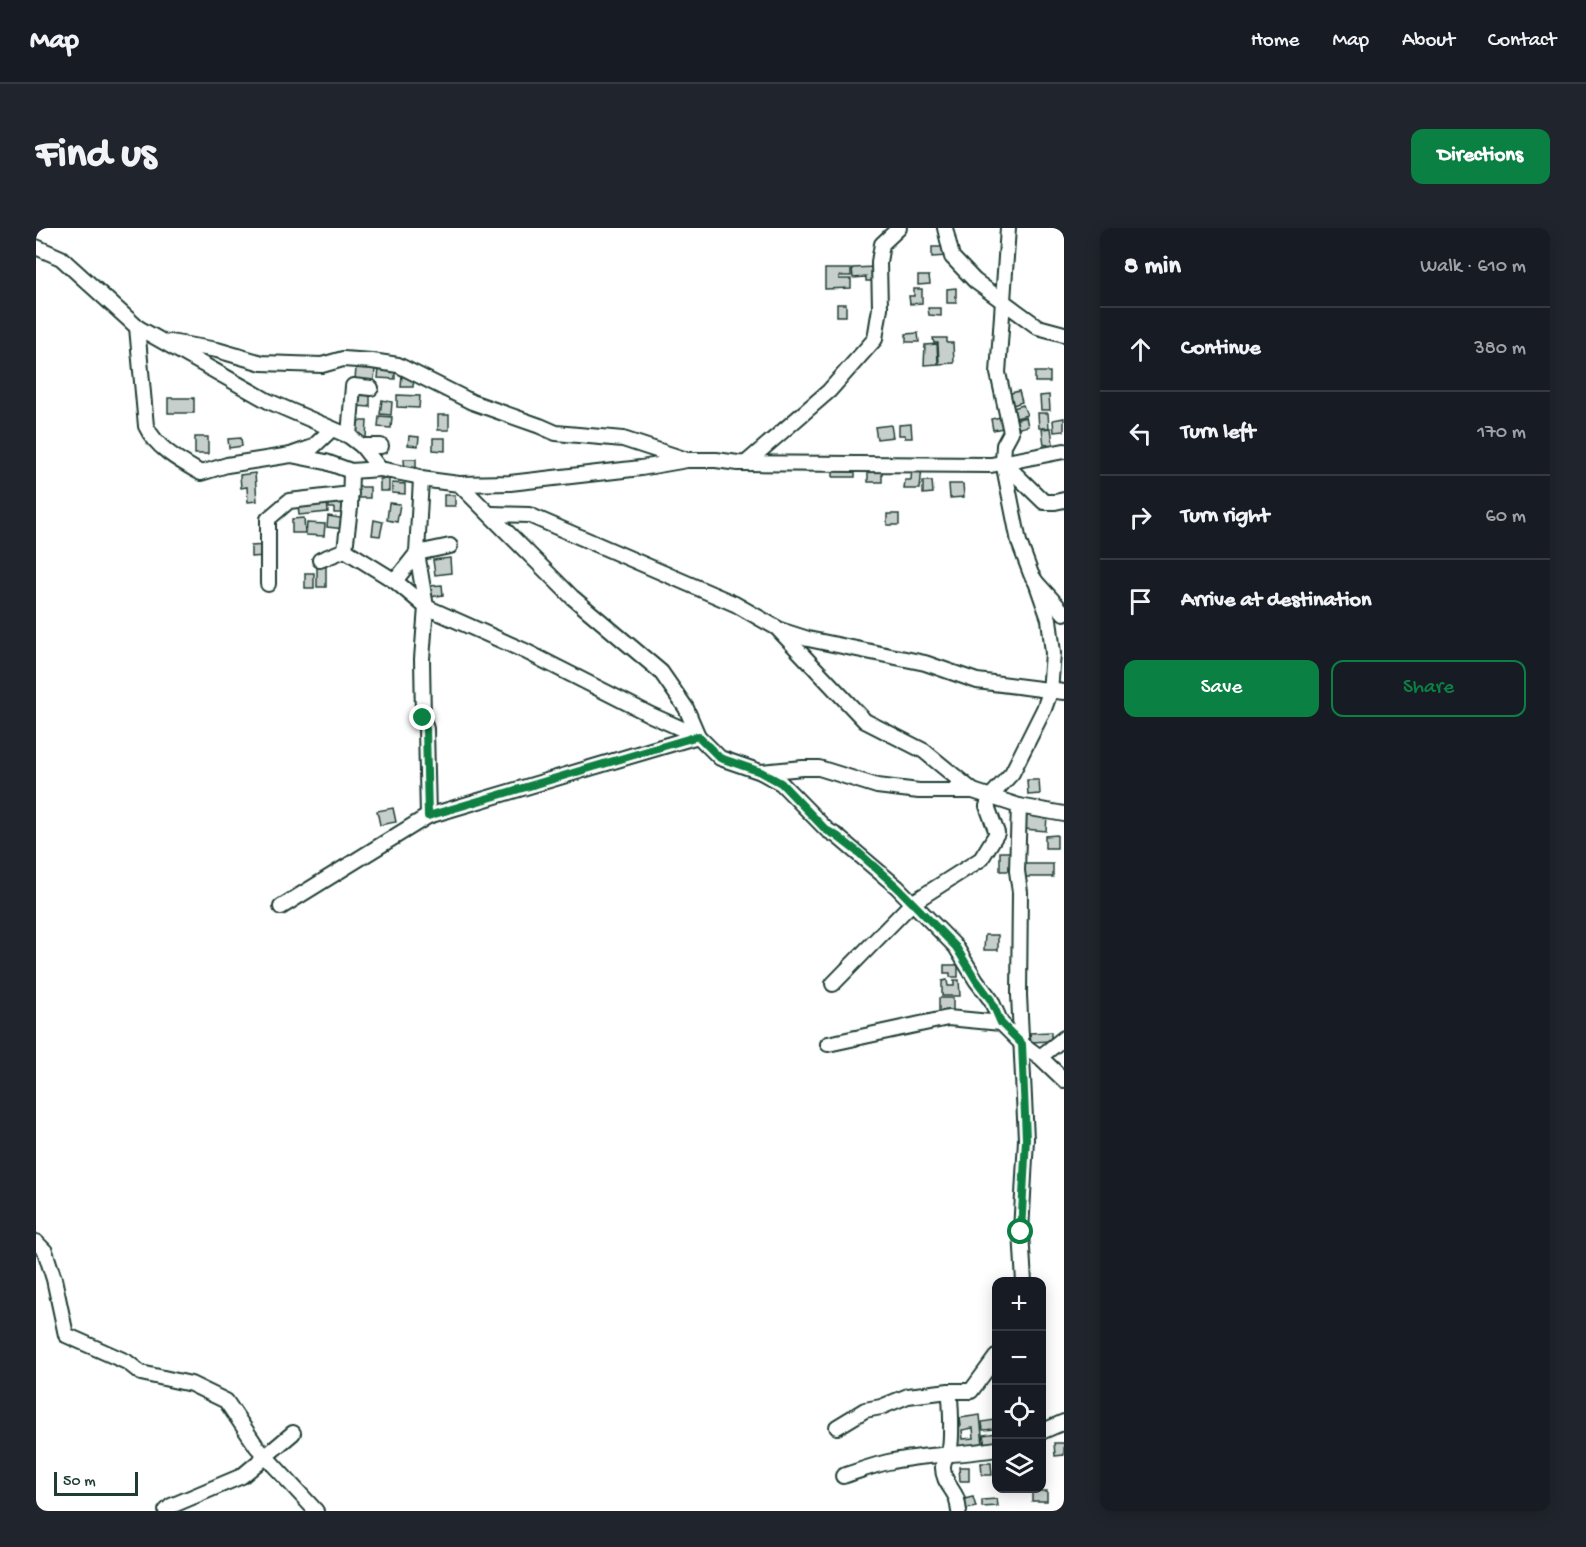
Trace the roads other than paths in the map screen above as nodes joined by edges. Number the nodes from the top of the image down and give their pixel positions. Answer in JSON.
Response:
{"nodes":[{"id":1,"x":899,"y":228,"type":"edge"},
{"id":2,"x":945,"y":228,"type":"edge"},
{"id":3,"x":1008,"y":228,"type":"edge"},
{"id":4,"x":36,"y":247,"type":"edge"},
{"id":5,"x":1002,"y":303,"type":"junction"},
{"id":6,"x":137,"y":327,"type":"junction"},
{"id":7,"x":1064,"y":334,"type":"edge"},
{"id":8,"x":159,"y":340,"type":"junction"},
{"id":9,"x":371,"y":388,"type":"dead end"},
{"id":10,"x":332,"y":429,"type":"junction"},
{"id":11,"x":349,"y":436,"type":"junction"},
{"id":12,"x":363,"y":446,"type":"junction"},
{"id":13,"x":381,"y":446,"type":"dead end"},
{"id":14,"x":1064,"y":451,"type":"edge"},
{"id":15,"x":291,"y":455,"type":"junction"},
{"id":16,"x":687,"y":460,"type":"junction"},
{"id":17,"x":1003,"y":462,"type":"junction"},
{"id":18,"x":746,"y":463,"type":"junction"},
{"id":19,"x":380,"y":469,"type":"junction"},
{"id":20,"x":351,"y":471,"type":"junction"},
{"id":21,"x":421,"y":479,"type":"junction"},
{"id":22,"x":459,"y":484,"type":"junction"},
{"id":23,"x":351,"y":494,"type":"junction"},
{"id":24,"x":1064,"y":500,"type":"edge"},
{"id":25,"x":492,"y":514,"type":"junction"},
{"id":26,"x":450,"y":546,"type":"dead end"},
{"id":27,"x":345,"y":550,"type":"junction"},
{"id":28,"x":417,"y":553,"type":"junction"},
{"id":29,"x":320,"y":560,"type":"dead end"},
{"id":30,"x":395,"y":581,"type":"junction"},
{"id":31,"x":1036,"y":582,"type":"junction"},
{"id":32,"x":268,"y":584,"type":"dead end"},
{"id":33,"x":426,"y":607,"type":"junction"},
{"id":34,"x":1064,"y":613,"type":"edge"},
{"id":35,"x":777,"y":628,"type":"junction"},
{"id":36,"x":1057,"y":692,"type":"edge"},
{"id":37,"x":698,"y":736,"type":"junction"},
{"id":38,"x":761,"y":772,"type":"junction"},
{"id":39,"x":973,"y":791,"type":"junction"},
{"id":40,"x":991,"y":796,"type":"junction"},
{"id":41,"x":1019,"y":806,"type":"junction"},
{"id":42,"x":1064,"y":814,"type":"edge"},
{"id":43,"x":428,"y":816,"type":"junction"},
{"id":44,"x":912,"y":903,"type":"junction"},
{"id":45,"x":281,"y":906,"type":"dead end"},
{"id":46,"x":833,"y":984,"type":"dead end"},
{"id":47,"x":1001,"y":1023,"type":"junction"},
{"id":48,"x":1064,"y":1038,"type":"edge"},
{"id":49,"x":828,"y":1044,"type":"dead end"},
{"id":50,"x":1022,"y":1044,"type":"junction"},
{"id":51,"x":1040,"y":1057,"type":"junction"},
{"id":52,"x":1064,"y":1080,"type":"edge"},
{"id":53,"x":36,"y":1242,"type":"edge"},
{"id":54,"x":1024,"y":1277,"type":"edge"},
{"id":55,"x":992,"y":1362,"type":"edge"},
{"id":56,"x":949,"y":1391,"type":"junction"},
{"id":57,"x":1064,"y":1422,"type":"edge"},
{"id":58,"x":837,"y":1427,"type":"dead end"},
{"id":59,"x":1046,"y":1430,"type":"edge"},
{"id":60,"x":293,"y":1433,"type":"dead end"},
{"id":61,"x":992,"y":1450,"type":"edge"},
{"id":62,"x":948,"y":1454,"type":"junction"},
{"id":63,"x":266,"y":1456,"type":"junction"},
{"id":64,"x":843,"y":1476,"type":"dead end"},
{"id":65,"x":166,"y":1511,"type":"edge"},
{"id":66,"x":316,"y":1511,"type":"edge"},
{"id":67,"x":959,"y":1511,"type":"edge"}],
"edges":[{"from":1,"to":18,"type":"street"},
{"from":2,"to":5,"type":"street"},
{"from":3,"to":5,"type":"street"},
{"from":4,"to":6,"type":"street"},
{"from":5,"to":7,"type":"street"},
{"from":5,"to":17,"type":"street"},
{"from":6,"to":8,"type":"street"},
{"from":6,"to":15,"type":"street"},
{"from":8,"to":10,"type":"street"},
{"from":8,"to":16,"type":"street"},
{"from":9,"to":11,"type":"street"},
{"from":10,"to":11,"type":"street"},
{"from":10,"to":15,"type":"street"},
{"from":11,"to":12,"type":"street"},
{"from":12,"to":13,"type":"street"},
{"from":12,"to":19,"type":"street"},
{"from":14,"to":17,"type":"street"},
{"from":15,"to":20,"type":"street"},
{"from":16,"to":18,"type":"street"},
{"from":16,"to":22,"type":"street"},
{"from":17,"to":18,"type":"street"},
{"from":17,"to":24,"type":"street"},
{"from":17,"to":31,"type":"street"},
{"from":19,"to":20,"type":"street"},
{"from":19,"to":21,"type":"street"},
{"from":20,"to":23,"type":"street"},
{"from":21,"to":22,"type":"street"},
{"from":21,"to":28,"type":"street"},
{"from":22,"to":25,"type":"street"},
{"from":23,"to":27,"type":"street"},
{"from":23,"to":32,"type":"street"},
{"from":25,"to":35,"type":"street"},
{"from":25,"to":37,"type":"street"},
{"from":26,"to":28,"type":"street"},
{"from":27,"to":29,"type":"street"},
{"from":27,"to":30,"type":"street"},
{"from":28,"to":30,"type":"street"},
{"from":28,"to":33,"type":"street"},
{"from":30,"to":33,"type":"street"},
{"from":31,"to":34,"type":"street"},
{"from":31,"to":36,"type":"street"},
{"from":33,"to":37,"type":"street"},
{"from":33,"to":43,"type":"street"},
{"from":35,"to":36,"type":"street"},
{"from":35,"to":39,"type":"street"},
{"from":36,"to":40,"type":"street"},
{"from":37,"to":38,"type":"street"},
{"from":37,"to":43,"type":"street"},
{"from":38,"to":39,"type":"street"},
{"from":38,"to":44,"type":"street"},
{"from":39,"to":40,"type":"street"},
{"from":40,"to":41,"type":"street"},
{"from":40,"to":44,"type":"street"},
{"from":41,"to":42,"type":"street"},
{"from":41,"to":50,"type":"street"},
{"from":43,"to":45,"type":"street"},
{"from":44,"to":46,"type":"street"},
{"from":44,"to":47,"type":"street"},
{"from":47,"to":49,"type":"street"},
{"from":47,"to":50,"type":"street"},
{"from":48,"to":51,"type":"street"},
{"from":50,"to":51,"type":"street"},
{"from":50,"to":54,"type":"street"},
{"from":51,"to":52,"type":"street"},
{"from":53,"to":63,"type":"street"},
{"from":55,"to":56,"type":"street"},
{"from":56,"to":58,"type":"street"},
{"from":56,"to":62,"type":"street"},
{"from":57,"to":59,"type":"street"},
{"from":60,"to":63,"type":"street"},
{"from":61,"to":62,"type":"street"},
{"from":62,"to":64,"type":"street"},
{"from":62,"to":67,"type":"street"},
{"from":63,"to":65,"type":"street"},
{"from":63,"to":66,"type":"street"}]}
